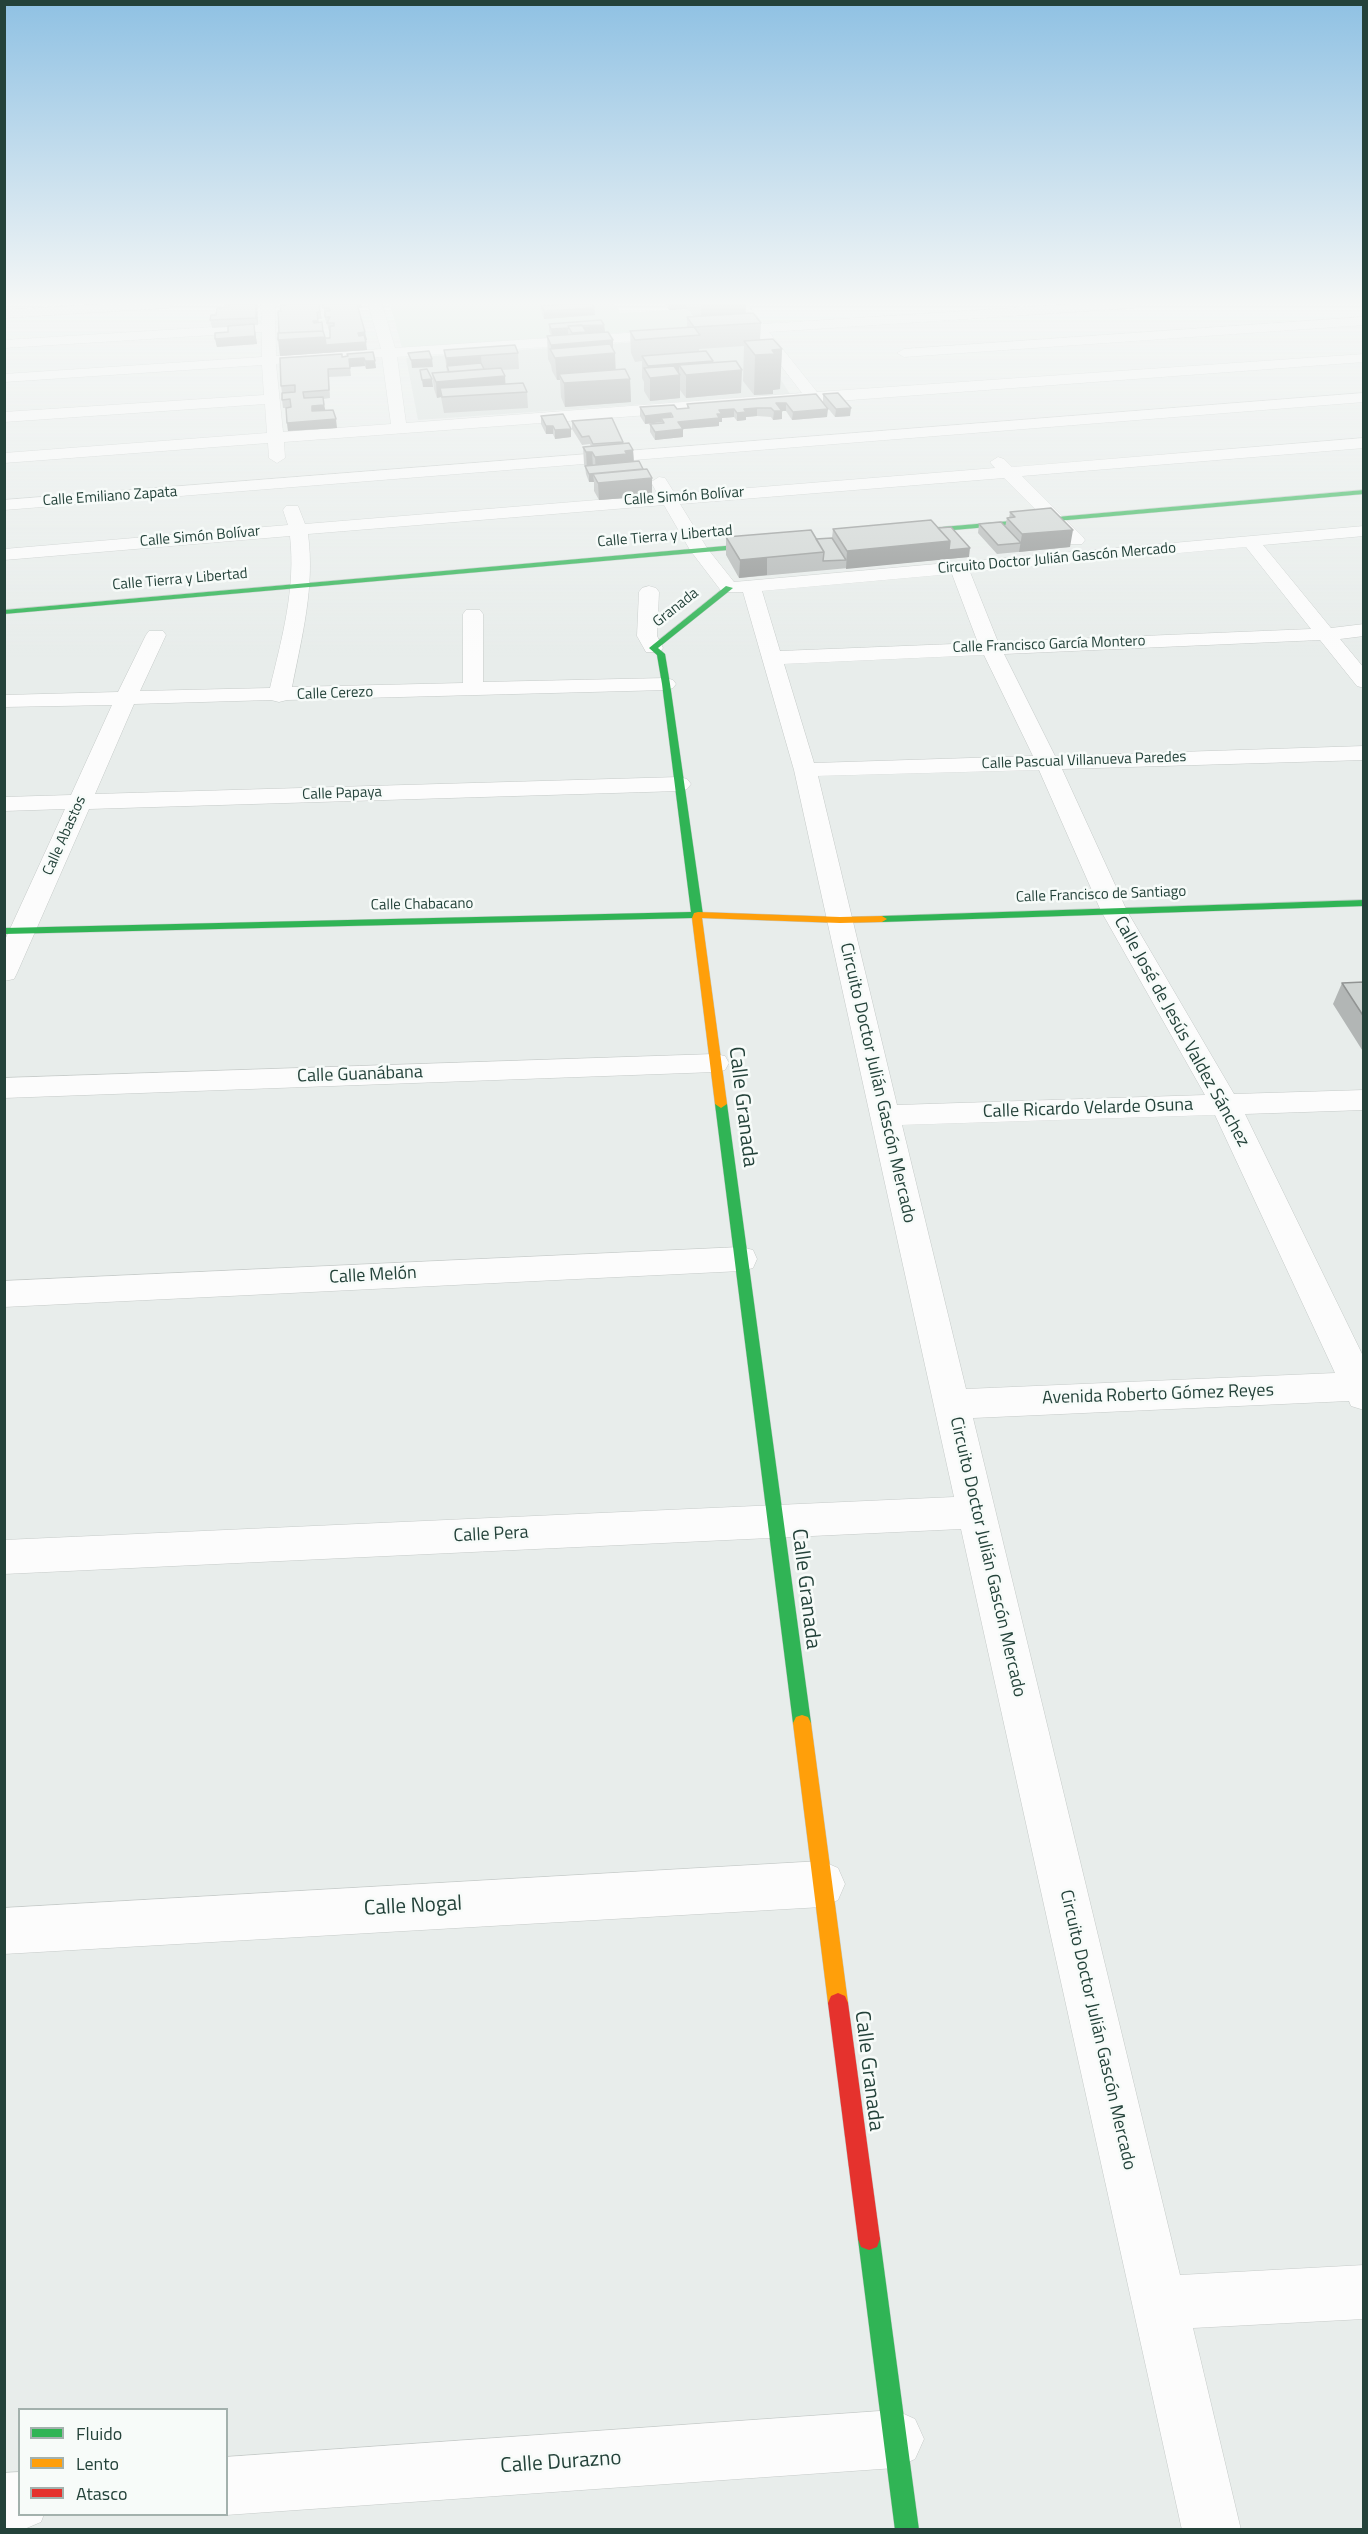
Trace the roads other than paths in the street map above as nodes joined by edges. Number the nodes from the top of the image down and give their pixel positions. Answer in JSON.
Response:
{"nodes":[{"id":1,"x":273,"y":422,"type":"edge"},
{"id":2,"x":398,"y":422,"type":"edge"},
{"id":3,"x":632,"y":422,"type":"edge"},
{"id":4,"x":962,"y":422,"type":"edge"},
{"id":5,"x":1051,"y":422,"type":"edge"},
{"id":6,"x":627,"y":423,"type":"junction"},
{"id":7,"x":399,"y":428,"type":"junction"},
{"id":8,"x":969,"y":429,"type":"junction"},
{"id":9,"x":1329,"y":433,"type":"dead end"},
{"id":10,"x":274,"y":437,"type":"junction"},
{"id":11,"x":1364,"y":443,"type":"edge"},
{"id":12,"x":1346,"y":445,"type":"junction"},
{"id":13,"x":643,"y":455,"type":"junction"},
{"id":14,"x":1364,"y":457,"type":"edge"},
{"id":15,"x":4,"y":458,"type":"edge"},
{"id":16,"x":1008,"y":474,"type":"junction"},
{"id":17,"x":281,"y":484,"type":"junction"},
{"id":18,"x":1364,"y":492,"type":"edge"},
{"id":19,"x":669,"y":498,"type":"junction"},
{"id":20,"x":4,"y":505,"type":"edge"},
{"id":21,"x":1054,"y":519,"type":"junction"},
{"id":22,"x":300,"y":529,"type":"junction"},
{"id":23,"x":1364,"y":531,"type":"edge"},
{"id":24,"x":889,"y":534,"type":"edge"},
{"id":25,"x":1251,"y":542,"type":"junction"},
{"id":26,"x":782,"y":543,"type":"edge"},
{"id":27,"x":699,"y":550,"type":"junction"},
{"id":28,"x":4,"y":555,"type":"edge"},
{"id":29,"x":1093,"y":556,"type":"junction"},
{"id":30,"x":959,"y":568,"type":"junction"},
{"id":31,"x":300,"y":586,"type":"junction"},
{"id":32,"x":740,"y":587,"type":"junction"},
{"id":33,"x":649,"y":592,"type":"dead end"},
{"id":34,"x":4,"y":612,"type":"edge"},
{"id":35,"x":473,"y":614,"type":"dead end"},
{"id":36,"x":1364,"y":630,"type":"edge"},
{"id":37,"x":1327,"y":634,"type":"junction"},
{"id":38,"x":156,"y":635,"type":"dead end"},
{"id":39,"x":990,"y":647,"type":"junction"},
{"id":40,"x":657,"y":651,"type":"junction"},
{"id":41,"x":771,"y":658,"type":"junction"},
{"id":42,"x":1364,"y":682,"type":"edge"},
{"id":43,"x":666,"y":684,"type":"junction"},
{"id":44,"x":473,"y":690,"type":"junction"},
{"id":45,"x":279,"y":696,"type":"junction"},
{"id":46,"x":126,"y":698,"type":"junction"},
{"id":47,"x":4,"y":702,"type":"edge"},
{"id":48,"x":1364,"y":753,"type":"edge"},
{"id":49,"x":1047,"y":762,"type":"junction"},
{"id":50,"x":805,"y":770,"type":"junction"},
{"id":51,"x":679,"y":784,"type":"junction"},
{"id":52,"x":80,"y":801,"type":"junction"},
{"id":53,"x":4,"y":804,"type":"edge"},
{"id":54,"x":1364,"y":903,"type":"edge"},
{"id":55,"x":1114,"y":911,"type":"junction"},
{"id":56,"x":696,"y":915,"type":"junction"},
{"id":57,"x":840,"y":920,"type":"junction"},
{"id":58,"x":14,"y":931,"type":"edge"},
{"id":59,"x":4,"y":974,"type":"edge"},
{"id":60,"x":715,"y":1063,"type":"junction"},
{"id":61,"x":4,"y":1088,"type":"edge"},
{"id":62,"x":1364,"y":1100,"type":"edge"},
{"id":63,"x":1225,"y":1104,"type":"junction"},
{"id":64,"x":885,"y":1115,"type":"junction"},
{"id":65,"x":741,"y":1259,"type":"junction"},
{"id":66,"x":4,"y":1294,"type":"edge"},
{"id":67,"x":1362,"y":1390,"type":"edge"},
{"id":68,"x":952,"y":1404,"type":"junction"},
{"id":69,"x":977,"y":1512,"type":"junction"},
{"id":70,"x":775,"y":1522,"type":"junction"},
{"id":71,"x":4,"y":1557,"type":"edge"},
{"id":72,"x":822,"y":1884,"type":"junction"},
{"id":73,"x":4,"y":1931,"type":"edge"},
{"id":74,"x":1364,"y":2292,"type":"edge"},
{"id":75,"x":1160,"y":2303,"type":"junction"},
{"id":76,"x":895,"y":2439,"type":"junction"},
{"id":77,"x":228,"y":2486,"type":"edge"},
{"id":78,"x":907,"y":2529,"type":"edge"},
{"id":79,"x":1212,"y":2529,"type":"edge"}],
"edges":[{"from":1,"to":10,"type":"street"},
{"from":2,"to":7,"type":"street"},
{"from":3,"to":6,"type":"street"},
{"from":4,"to":8,"type":"street"},
{"from":5,"to":8,"type":"street","name":"Calle Emiliano Zapata"},
{"from":6,"to":7,"type":"street"},
{"from":6,"to":13,"type":"street"},
{"from":7,"to":10,"type":"street"},
{"from":8,"to":13,"type":"street","name":"Calle Emiliano Zapata"},
{"from":8,"to":16,"type":"street"},
{"from":9,"to":12,"type":"street"},
{"from":10,"to":15,"type":"street"},
{"from":10,"to":17,"type":"street"},
{"from":11,"to":12,"type":"street","name":"Calle Simón Bolívar"},
{"from":12,"to":14,"type":"street"},
{"from":12,"to":16,"type":"street","name":"Calle Simón Bolívar"},
{"from":13,"to":17,"type":"street","name":"Calle Emiliano Zapata"},
{"from":13,"to":19,"type":"street"},
{"from":16,"to":19,"type":"street","name":"Calle Simón Bolívar"},
{"from":16,"to":21,"type":"street"},
{"from":17,"to":20,"type":"street","name":"Calle Emiliano Zapata"},
{"from":17,"to":22,"type":"street"},
{"from":18,"to":21,"type":"street"},
{"from":19,"to":22,"type":"street","name":"Calle Simón Bolívar"},
{"from":19,"to":27,"type":"street"},
{"from":21,"to":24,"type":"street"},
{"from":21,"to":29,"type":"street"},
{"from":22,"to":28,"type":"street","name":"Calle Simón Bolívar"},
{"from":22,"to":31,"type":"street"},
{"from":23,"to":25,"type":"street","name":"Circuito Doctor Julián Gascón Mercado"},
{"from":25,"to":29,"type":"street","name":"Circuito Doctor Julián Gascón Mercado"},
{"from":25,"to":37,"type":"street"},
{"from":26,"to":27,"type":"street","name":"Calle Tierra y Libertad"},
{"from":27,"to":31,"type":"street","name":"Calle Tierra y Libertad"},
{"from":27,"to":32,"type":"street"},
{"from":29,"to":30,"type":"street","name":"Circuito Doctor Julián Gascón Mercado"},
{"from":30,"to":32,"type":"street","name":"Circuito Doctor Julián Gascón Mercado"},
{"from":30,"to":39,"type":"street","name":"Calle José de Jesús Valdez Sánchez"},
{"from":31,"to":34,"type":"street","name":"Calle Tierra y Libertad"},
{"from":31,"to":45,"type":"street"},
{"from":32,"to":40,"type":"street","name":"Granada"},
{"from":32,"to":41,"type":"street","name":"Circuito Doctor Julián Gascón Mercado"},
{"from":33,"to":40,"type":"street"},
{"from":35,"to":44,"type":"street"},
{"from":36,"to":37,"type":"street","name":"Calle Francisco García Montero"},
{"from":37,"to":39,"type":"street","name":"Calle Francisco García Montero"},
{"from":37,"to":42,"type":"street"},
{"from":38,"to":46,"type":"street","name":"Calle Abastos"},
{"from":39,"to":41,"type":"street","name":"Calle Francisco García Montero"},
{"from":39,"to":49,"type":"street","name":"Calle José de Jesús Valdez Sánchez"},
{"from":40,"to":43,"type":"street","name":"Calle Granada"},
{"from":41,"to":50,"type":"street","name":"Circuito Doctor Julián Gascón Mercado"},
{"from":43,"to":44,"type":"street","name":"Calle Cerezo"},
{"from":43,"to":51,"type":"street","name":"Calle Granada"},
{"from":44,"to":45,"type":"street","name":"Calle Cerezo"},
{"from":45,"to":46,"type":"street","name":"Calle Cerezo"},
{"from":46,"to":47,"type":"street","name":"Calle Cerezo"},
{"from":46,"to":52,"type":"street","name":"Calle Abastos"},
{"from":48,"to":49,"type":"street","name":"Calle Pascual Villanueva Paredes"},
{"from":49,"to":50,"type":"street","name":"Calle Pascual Villanueva Paredes"},
{"from":49,"to":55,"type":"street","name":"Calle José de Jesús Valdez Sánchez"},
{"from":50,"to":57,"type":"street","name":"Circuito Doctor Julián Gascón Mercado"},
{"from":51,"to":52,"type":"street","name":"Calle Papaya"},
{"from":51,"to":56,"type":"street","name":"Calle Granada"},
{"from":52,"to":53,"type":"street","name":"Calle Papaya"},
{"from":52,"to":58,"type":"street","name":"Calle Abastos"},
{"from":54,"to":55,"type":"street","name":"Calle Francisco de Santiago"},
{"from":55,"to":57,"type":"street","name":"Calle Francisco de Santiago"},
{"from":55,"to":63,"type":"street","name":"Calle José de Jesús Valdez Sánchez"},
{"from":56,"to":57,"type":"street","name":"Calle Chabacano"},
{"from":56,"to":58,"type":"street","name":"Calle Chabacano"},
{"from":56,"to":60,"type":"street","name":"Calle Granada"},
{"from":57,"to":64,"type":"street","name":"Circuito Doctor Julián Gascón Mercado"},
{"from":58,"to":59,"type":"street","name":"Calle Abastos"},
{"from":60,"to":61,"type":"street","name":"Calle Guanábana"},
{"from":60,"to":65,"type":"street","name":"Calle Granada"},
{"from":62,"to":63,"type":"street","name":"Calle Ricardo Velarde Osuna"},
{"from":63,"to":64,"type":"street","name":"Calle Ricardo Velarde Osuna"},
{"from":63,"to":67,"type":"street","name":"Calle José de Jesús Valdez Sánchez"},
{"from":64,"to":68,"type":"street","name":"Circuito Doctor Julián Gascón Mercado"},
{"from":65,"to":66,"type":"street","name":"Calle Melón"},
{"from":65,"to":70,"type":"street","name":"Calle Granada"},
{"from":67,"to":68,"type":"street","name":"Avenida Roberto Gómez Reyes"},
{"from":68,"to":69,"type":"street","name":"Circuito Doctor Julián Gascón Mercado"},
{"from":69,"to":70,"type":"street","name":"Calle Pera"},
{"from":69,"to":75,"type":"street","name":"Circuito Doctor Julián Gascón Mercado"},
{"from":70,"to":71,"type":"street","name":"Calle Pera"},
{"from":70,"to":72,"type":"street","name":"Calle Granada"},
{"from":72,"to":73,"type":"street","name":"Calle Nogal"},
{"from":72,"to":76,"type":"street","name":"Calle Granada"},
{"from":74,"to":75,"type":"street"},
{"from":75,"to":79,"type":"street","name":"Circuito Doctor Julián Gascón Mercado"},
{"from":76,"to":77,"type":"street","name":"Calle Durazno"},
{"from":76,"to":78,"type":"street","name":"Calle Granada"}]}
